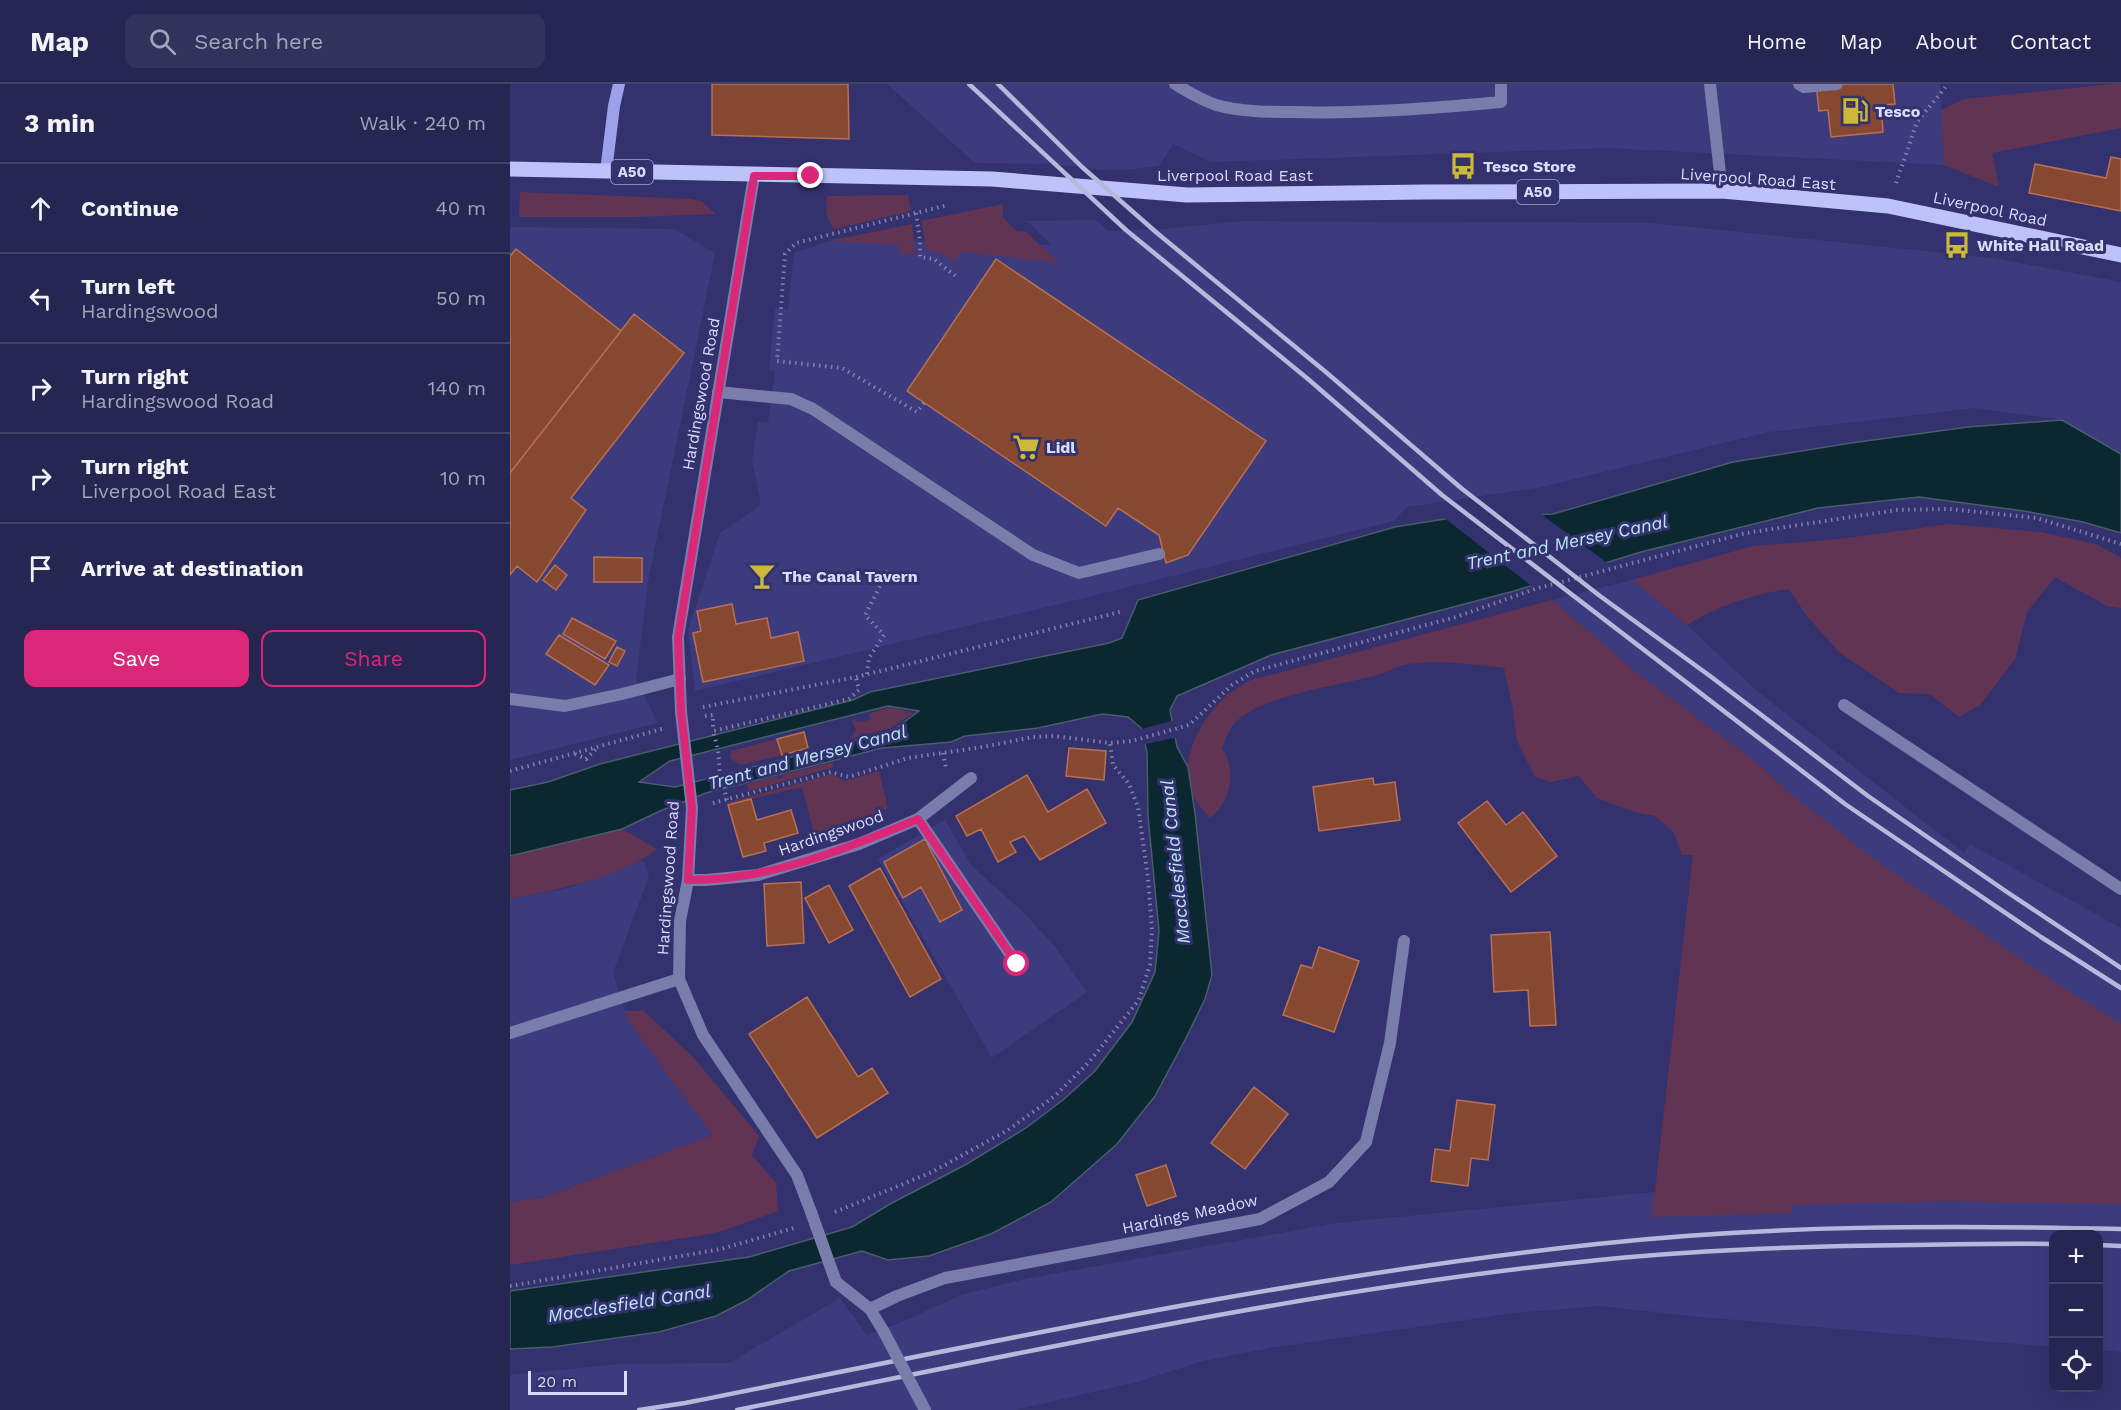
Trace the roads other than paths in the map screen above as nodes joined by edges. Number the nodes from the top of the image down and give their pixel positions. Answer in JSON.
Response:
{"nodes":[{"id":1,"x":619,"y":84,"type":"edge"},
{"id":2,"x":1175,"y":84,"type":"edge"},
{"id":3,"x":1501,"y":84,"type":"edge"},
{"id":4,"x":1710,"y":84,"type":"edge"},
{"id":5,"x":1798,"y":84,"type":"edge"},
{"id":6,"x":1837,"y":84,"type":"edge"},
{"id":7,"x":510,"y":169,"type":"edge"},
{"id":8,"x":606,"y":171,"type":"junction"},
{"id":9,"x":754,"y":176,"type":"junction"},
{"id":10,"x":1722,"y":192,"type":"junction"},
{"id":11,"x":1888,"y":206,"type":"joint"},
{"id":12,"x":2121,"y":255,"type":"edge"},
{"id":13,"x":718,"y":392,"type":"junction"},
{"id":14,"x":1159,"y":554,"type":"dead end"},
{"id":15,"x":680,"y":679,"type":"junction"},
{"id":16,"x":510,"y":699,"type":"edge"},
{"id":17,"x":1844,"y":705,"type":"dead end"},
{"id":18,"x":971,"y":778,"type":"dead end"},
{"id":19,"x":918,"y":819,"type":"junction"},
{"id":20,"x":688,"y":880,"type":"junction"},
{"id":21,"x":2121,"y":889,"type":"edge"},
{"id":22,"x":1404,"y":941,"type":"dead end"},
{"id":23,"x":1017,"y":964,"type":"dead end"},
{"id":24,"x":679,"y":979,"type":"junction"},
{"id":25,"x":510,"y":1033,"type":"edge"},
{"id":26,"x":870,"y":1309,"type":"junction"},
{"id":27,"x":925,"y":1410,"type":"edge"}],
"edges":[{"from":1,"to":8,"type":"street"},
{"from":2,"to":3,"type":"street"},
{"from":4,"to":10,"type":"street"},
{"from":5,"to":6,"type":"street"},
{"from":7,"to":8,"type":"main road","name":"Liverpool Road East","number":"A50"},
{"from":8,"to":9,"type":"main road","name":"Liverpool Road East","number":"A50"},
{"from":9,"to":10,"type":"main road","name":"Liverpool Road East","number":"A50"},
{"from":9,"to":13,"type":"street","name":"Hardingswood Road"},
{"from":10,"to":11,"type":"main road","name":"Liverpool Road East","number":"A50"},
{"from":11,"to":12,"type":"main road","name":"Liverpool Road","number":"A50"},
{"from":13,"to":14,"type":"street"},
{"from":13,"to":15,"type":"street","name":"Hardingswood Road"},
{"from":15,"to":16,"type":"street"},
{"from":15,"to":20,"type":"street","name":"Hardingswood Road"},
{"from":17,"to":21,"type":"street"},
{"from":18,"to":19,"type":"street","name":"Hardingswood"},
{"from":19,"to":20,"type":"street","name":"Hardingswood"},
{"from":19,"to":23,"type":"street"},
{"from":20,"to":24,"type":"street","name":"Hardingswood Road"},
{"from":22,"to":26,"type":"street","name":"Hardings Meadow"},
{"from":24,"to":25,"type":"street"},
{"from":24,"to":26,"type":"street","name":"Hardingswood Road","bridge":true},
{"from":26,"to":27,"type":"street","name":"Hardingswood Road","bridge":true}]}
